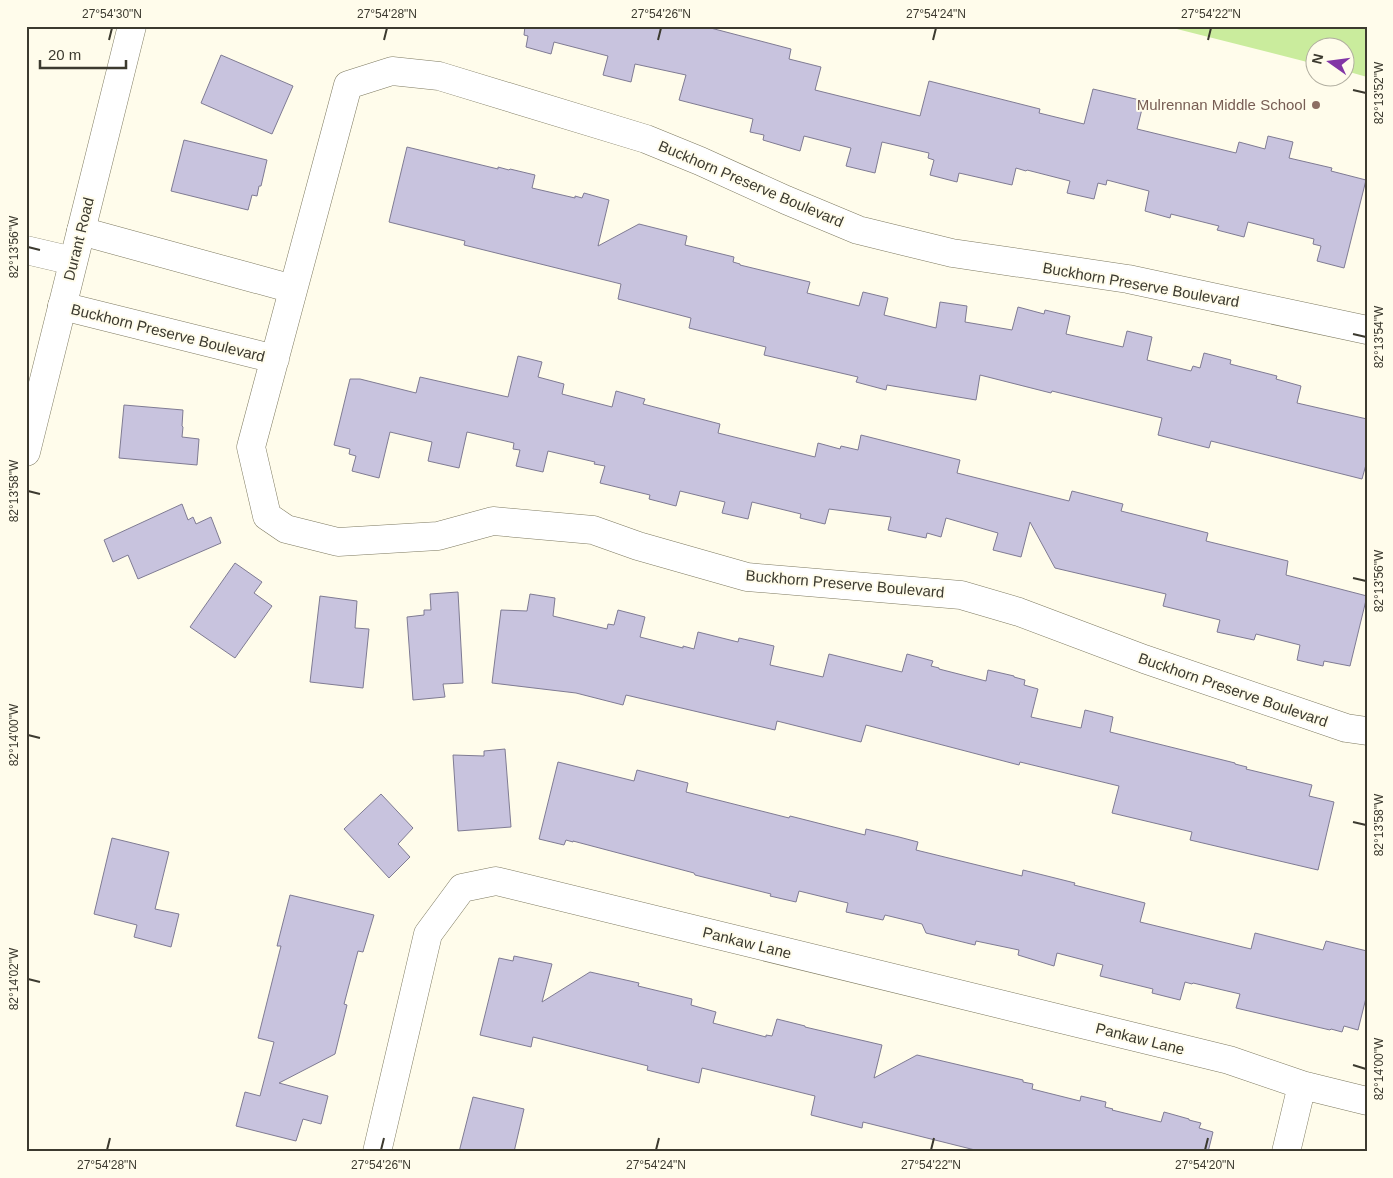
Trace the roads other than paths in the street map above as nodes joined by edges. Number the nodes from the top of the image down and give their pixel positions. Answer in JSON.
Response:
{"nodes":[{"id":1,"x":132,"y":26,"type":"edge"},
{"id":2,"x":81,"y":231,"type":"junction"},
{"id":3,"x":26,"y":250,"type":"edge"},
{"id":4,"x":73,"y":261,"type":"junction"},
{"id":5,"x":293,"y":289,"type":"junction"},
{"id":6,"x":62,"y":306,"type":"junction"},
{"id":7,"x":1367,"y":330,"type":"edge"},
{"id":8,"x":275,"y":360,"type":"junction"},
{"id":9,"x":26,"y":452,"type":"edge"},
{"id":10,"x":1367,"y":731,"type":"edge"},
{"id":11,"x":1302,"y":1086,"type":"junction"},
{"id":12,"x":1367,"y":1100,"type":"edge"},
{"id":13,"x":377,"y":1152,"type":"edge"},
{"id":14,"x":1286,"y":1152,"type":"edge"}],
"edges":[{"from":1,"to":2,"type":"street","name":"Durant Road"},
{"from":2,"to":4,"type":"street","name":"Durant Road"},
{"from":2,"to":5,"type":"street"},
{"from":3,"to":4,"type":"street"},
{"from":4,"to":6,"type":"street","name":"Durant Road"},
{"from":5,"to":7,"type":"street","name":"Buckhorn Preserve Boulevard"},
{"from":5,"to":8,"type":"street","name":"Buckhorn Preserve Boulevard"},
{"from":6,"to":8,"type":"street","name":"Buckhorn Preserve Boulevard"},
{"from":6,"to":9,"type":"street","name":"Durant Road"},
{"from":8,"to":10,"type":"street","name":"Buckhorn Preserve Boulevard"},
{"from":11,"to":12,"type":"street","name":"Pankaw Lane"},
{"from":11,"to":13,"type":"street","name":"Pankaw Lane"},
{"from":11,"to":14,"type":"street"}]}
